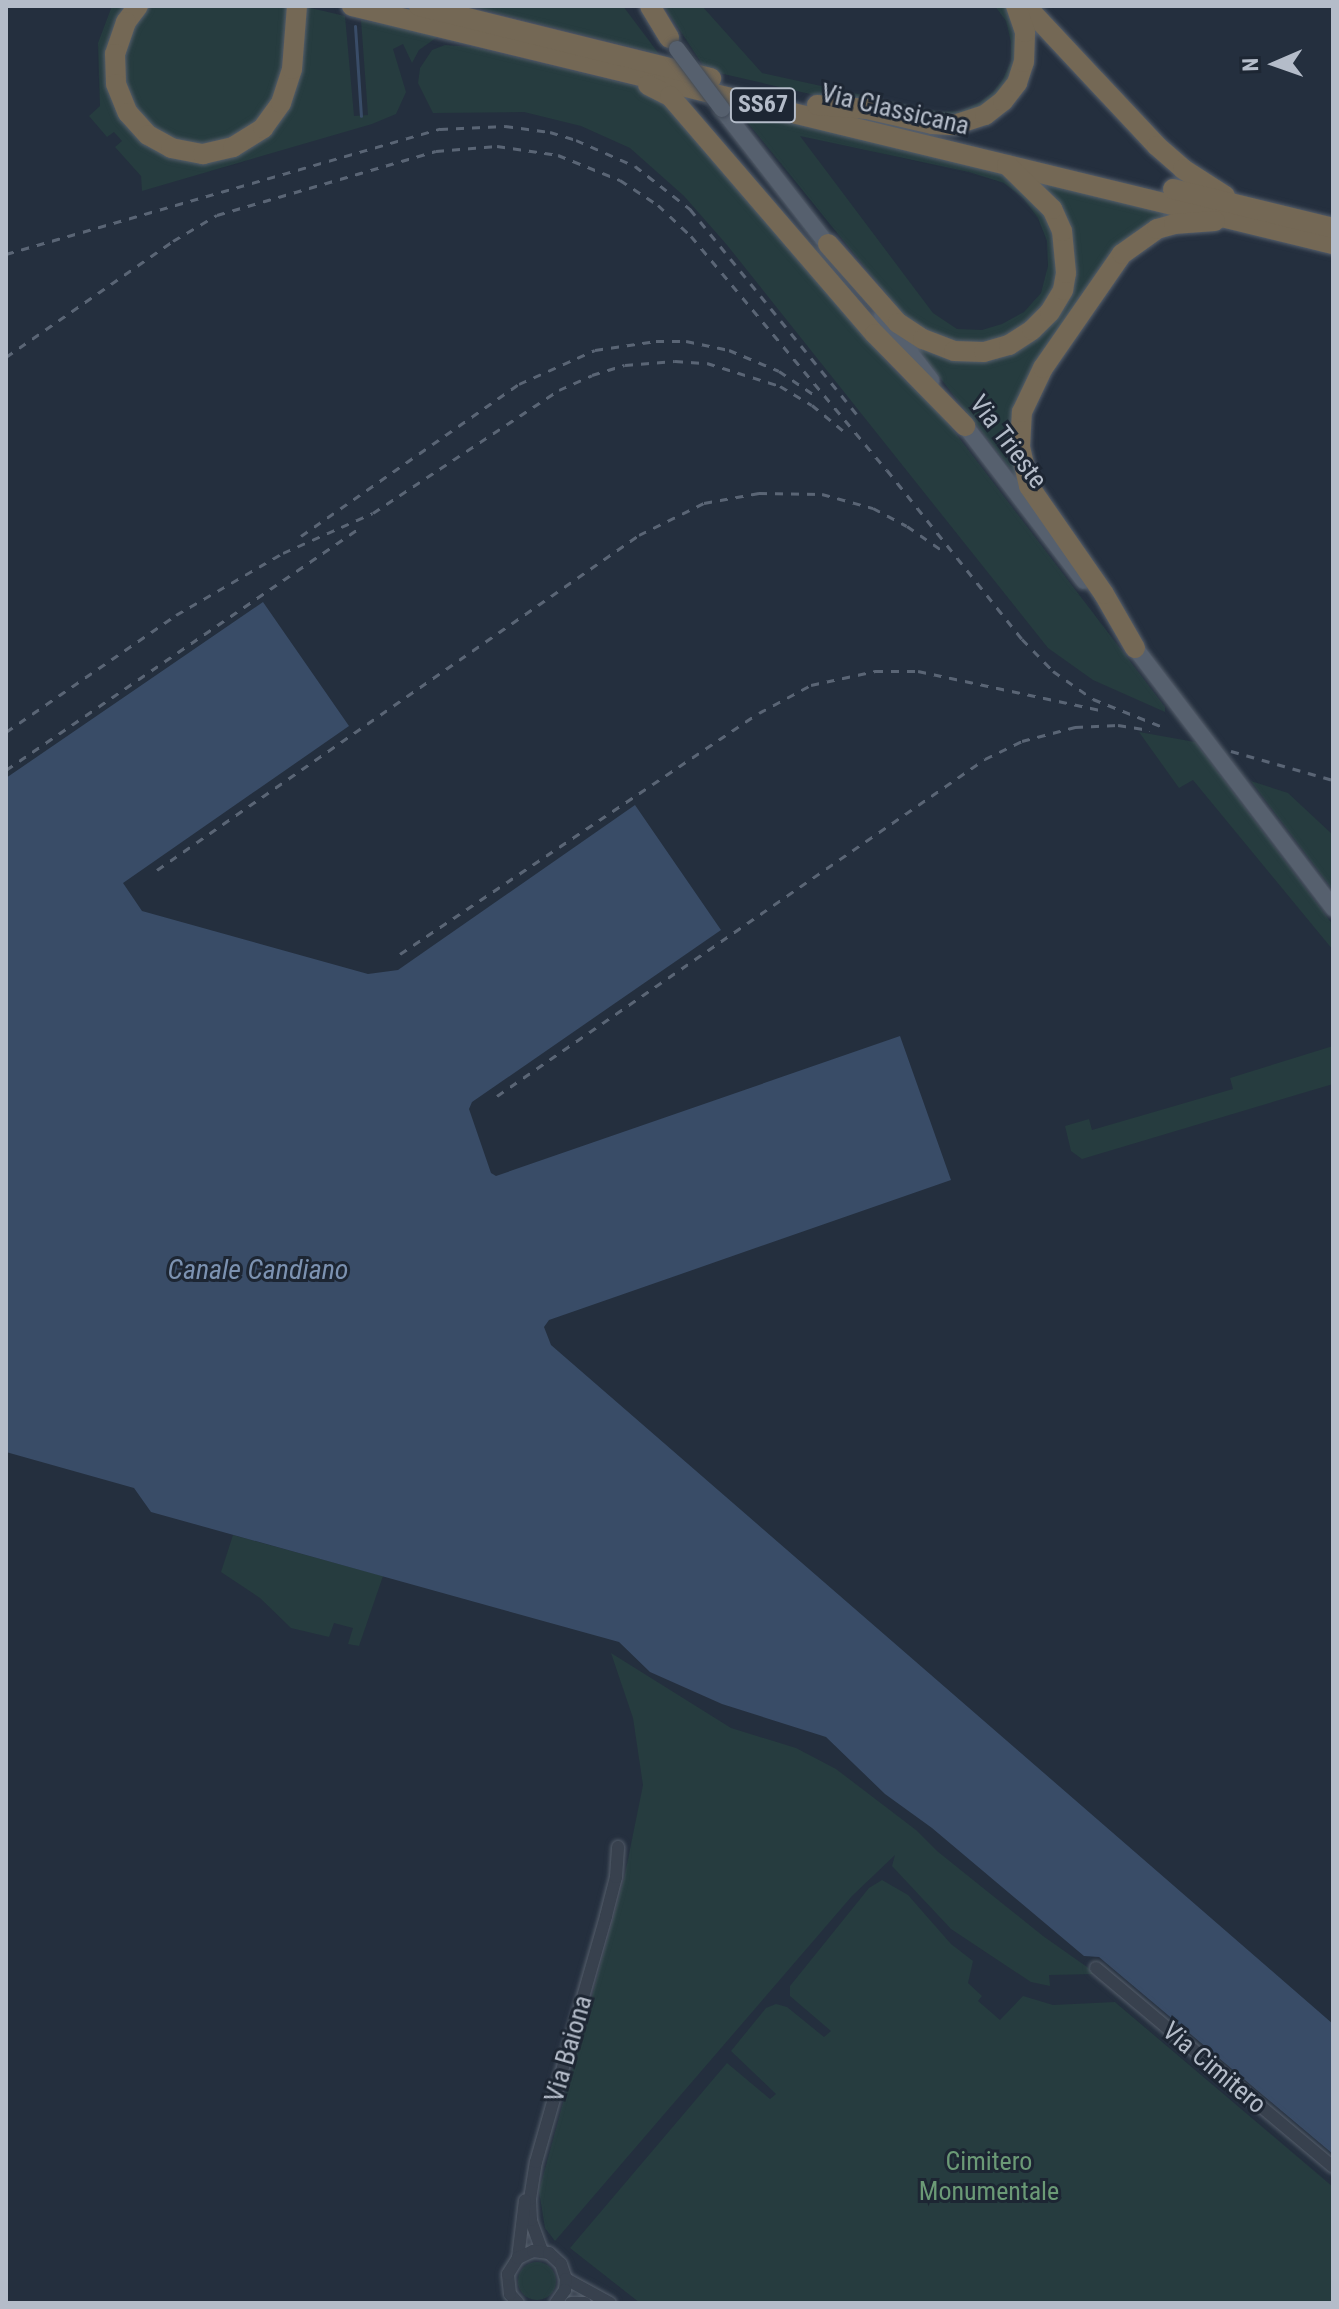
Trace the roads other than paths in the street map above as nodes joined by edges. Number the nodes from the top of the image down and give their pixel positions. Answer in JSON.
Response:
{"nodes":[{"id":1,"x":138,"y":6,"type":"edge"},
{"id":2,"x":352,"y":6,"type":"edge"},
{"id":3,"x":419,"y":6,"type":"edge"},
{"id":4,"x":445,"y":6,"type":"edge"},
{"id":5,"x":647,"y":6,"type":"edge"},
{"id":6,"x":1016,"y":6,"type":"edge"},
{"id":7,"x":1026,"y":6,"type":"edge"},
{"id":8,"x":296,"y":10,"type":"edge"},
{"id":9,"x":472,"y":18,"type":"junction"},
{"id":10,"x":673,"y":43,"type":"joint"},
{"id":11,"x":545,"y":53,"type":"junction"},
{"id":12,"x":817,"y":105,"type":"junction"},
{"id":13,"x":1004,"y":163,"type":"junction"},
{"id":14,"x":1238,"y":205,"type":"junction"},
{"id":15,"x":1250,"y":224,"type":"junction"},
{"id":16,"x":1333,"y":228,"type":"edge"},
{"id":17,"x":828,"y":244,"type":"junction"},
{"id":18,"x":1333,"y":244,"type":"edge"},
{"id":19,"x":965,"y":426,"type":"junction"},
{"id":20,"x":1135,"y":648,"type":"junction"},
{"id":21,"x":1333,"y":908,"type":"edge"},
{"id":22,"x":618,"y":1847,"type":"dead end"},
{"id":23,"x":1096,"y":1968,"type":"dead end"},
{"id":24,"x":536,"y":2162,"type":"junction"},
{"id":25,"x":1333,"y":2167,"type":"edge"},
{"id":26,"x":542,"y":2251,"type":"junction"},
{"id":27,"x":518,"y":2258,"type":"junction"},
{"id":28,"x":566,"y":2279,"type":"junction"},
{"id":29,"x":517,"y":2303,"type":"edge"},
{"id":30,"x":556,"y":2303,"type":"edge"},
{"id":31,"x":571,"y":2303,"type":"edge"},
{"id":32,"x":585,"y":2303,"type":"edge"},
{"id":33,"x":610,"y":2303,"type":"edge"}],
"edges":[{"from":1,"to":8,"type":"highway"},
{"from":2,"to":11,"type":"highway","name":"Via Classicana","number":"SS67"},
{"from":3,"to":9,"type":"highway","name":"Via Classicana"},
{"from":4,"to":9,"type":"highway"},
{"from":5,"to":10,"type":"highway"},
{"from":6,"to":12,"type":"highway"},
{"from":7,"to":14,"type":"highway"},
{"from":9,"to":12,"type":"highway","name":"Via Classicana"},
{"from":10,"to":17,"type":"main road","name":"Via Trieste","bridge":true},
{"from":11,"to":13,"type":"highway","name":"Via Classicana","number":"SS67"},
{"from":11,"to":19,"type":"highway"},
{"from":12,"to":14,"type":"highway","name":"Via Classicana"},
{"from":13,"to":15,"type":"highway","name":"Via Classicana","number":"SS67"},
{"from":13,"to":17,"type":"highway"},
{"from":14,"to":16,"type":"highway","name":"Via Classicana"},
{"from":15,"to":18,"type":"highway","name":"Via Classicana","number":"SS67"},
{"from":15,"to":20,"type":"highway"},
{"from":17,"to":19,"type":"main road","name":"Via Trieste"},
{"from":19,"to":20,"type":"main road","name":"Via Trieste"},
{"from":20,"to":21,"type":"main road","name":"Via Trieste"},
{"from":22,"to":24,"type":"street","name":"Via Baiona"},
{"from":23,"to":25,"type":"street","name":"Via Cimitero"},
{"from":24,"to":26,"type":"street","name":"Via Baiona"},
{"from":24,"to":27,"type":"street"},
{"from":26,"to":27,"type":"street"},
{"from":26,"to":28,"type":"street"},
{"from":27,"to":29,"type":"street"},
{"from":28,"to":30,"type":"street"},
{"from":28,"to":33,"type":"street"},
{"from":31,"to":32,"type":"street"}]}
